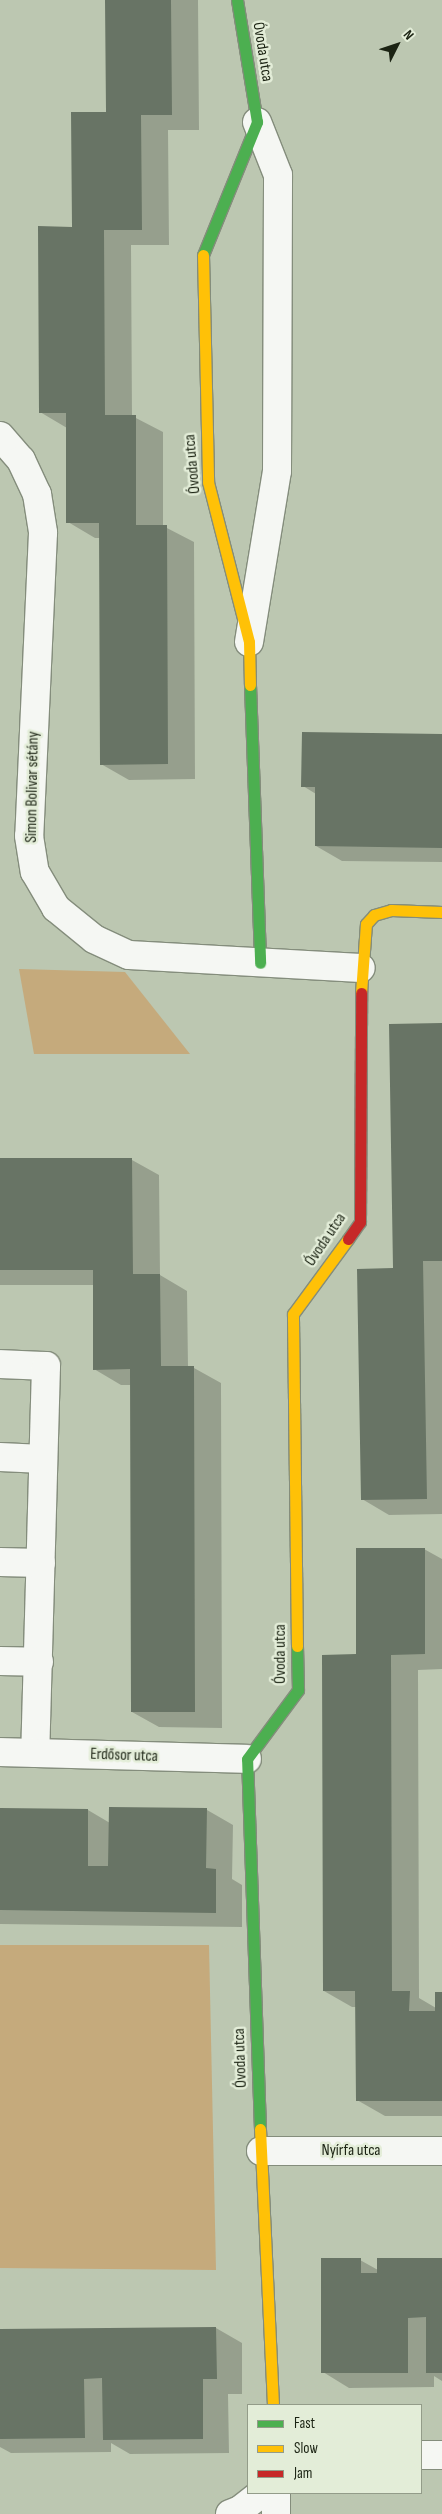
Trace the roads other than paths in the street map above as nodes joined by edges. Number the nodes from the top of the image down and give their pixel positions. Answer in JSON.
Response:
{"nodes":[{"id":1,"x":237,"y":0,"type":"edge"},
{"id":2,"x":257,"y":122,"type":"junction"},
{"id":3,"x":0,"y":436,"type":"edge"},
{"id":4,"x":249,"y":642,"type":"junction"},
{"id":5,"x":442,"y":912,"type":"edge"},
{"id":6,"x":260,"y":963,"type":"junction"},
{"id":7,"x":361,"y":968,"type":"junction"},
{"id":8,"x":0,"y":1364,"type":"edge"},
{"id":9,"x":0,"y":1457,"type":"edge"},
{"id":10,"x":43,"y":1459,"type":"junction"},
{"id":11,"x":0,"y":1562,"type":"edge"},
{"id":12,"x":41,"y":1564,"type":"junction"},
{"id":13,"x":0,"y":1661,"type":"edge"},
{"id":14,"x":39,"y":1662,"type":"junction"},
{"id":15,"x":0,"y":1752,"type":"edge"},
{"id":16,"x":35,"y":1753,"type":"junction"},
{"id":17,"x":247,"y":1760,"type":"junction"},
{"id":18,"x":261,"y":2150,"type":"junction"},
{"id":19,"x":442,"y":2151,"type":"edge"},
{"id":20,"x":272,"y":2404,"type":"edge"},
{"id":21,"x":422,"y":2454,"type":"edge"},
{"id":22,"x":442,"y":2455,"type":"edge"},
{"id":23,"x":261,"y":2494,"type":"edge"},
{"id":24,"x":276,"y":2494,"type":"edge"},
{"id":25,"x":230,"y":2514,"type":"edge"},
{"id":26,"x":276,"y":2514,"type":"edge"}],
"edges":[{"from":1,"to":2,"type":"street","name":"Óvoda utca"},
{"from":2,"to":4,"type":"street"},
{"from":2,"to":4,"type":"street","name":"Óvoda utca"},
{"from":3,"to":6,"type":"street","name":"Simon Bolivar sétány"},
{"from":4,"to":6,"type":"street","name":"Óvoda utca"},
{"from":5,"to":7,"type":"street"},
{"from":6,"to":7,"type":"street","name":"Simon Bolivar sétány"},
{"from":7,"to":17,"type":"street","name":"Óvoda utca"},
{"from":8,"to":10,"type":"street"},
{"from":9,"to":10,"type":"street"},
{"from":10,"to":12,"type":"street"},
{"from":11,"to":12,"type":"street"},
{"from":12,"to":14,"type":"street"},
{"from":13,"to":14,"type":"street"},
{"from":14,"to":16,"type":"street"},
{"from":15,"to":16,"type":"street","name":"Erdősor utca"},
{"from":16,"to":17,"type":"street","name":"Erdősor utca"},
{"from":17,"to":18,"type":"street","name":"Óvoda utca"},
{"from":18,"to":19,"type":"street","name":"Nyírfa utca"},
{"from":18,"to":20,"type":"street","name":"Óvoda utca"},
{"from":21,"to":22,"type":"street"},
{"from":23,"to":25,"type":"street"},
{"from":24,"to":26,"type":"street"}]}
